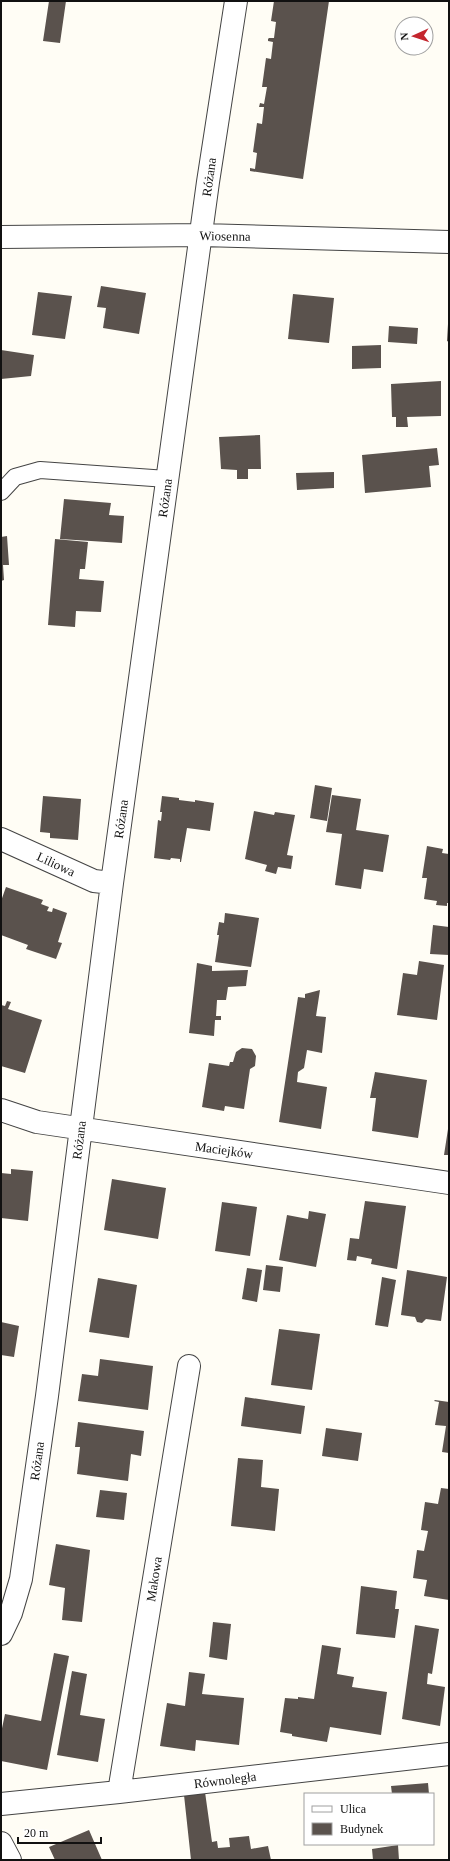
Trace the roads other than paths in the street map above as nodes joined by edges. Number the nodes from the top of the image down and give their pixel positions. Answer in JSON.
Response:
{"nodes":[{"id":1,"x":236,"y":1,"type":"edge"},
{"id":2,"x":202,"y":235,"type":"junction"},
{"id":3,"x":1,"y":237,"type":"edge"},
{"id":4,"x":449,"y":242,"type":"edge"},
{"id":5,"x":167,"y":479,"type":"junction"},
{"id":6,"x":1,"y":492,"type":"edge"},
{"id":7,"x":1,"y":839,"type":"edge"},
{"id":8,"x":112,"y":883,"type":"junction"},
{"id":9,"x":1,"y":1110,"type":"edge"},
{"id":10,"x":81,"y":1129,"type":"junction"},
{"id":11,"x":449,"y":1183,"type":"edge"},
{"id":12,"x":189,"y":1366,"type":"dead end"},
{"id":13,"x":1,"y":1634,"type":"edge"},
{"id":14,"x":449,"y":1754,"type":"edge"},
{"id":15,"x":120,"y":1792,"type":"junction"},
{"id":16,"x":1,"y":1804,"type":"edge"},
{"id":17,"x":1,"y":1843,"type":"edge"},
{"id":18,"x":10,"y":1860,"type":"edge"}],
"edges":[{"from":1,"to":2,"type":"street","name":"Różana"},
{"from":2,"to":3,"type":"street","name":"Wiosenna"},
{"from":2,"to":4,"type":"street","name":"Wiosenna"},
{"from":2,"to":5,"type":"street","name":"Różana"},
{"from":5,"to":6,"type":"lane"},
{"from":5,"to":8,"type":"street","name":"Różana"},
{"from":7,"to":8,"type":"street","name":"Liliowa"},
{"from":8,"to":10,"type":"street","name":"Różana"},
{"from":9,"to":10,"type":"street","name":"Maciejków"},
{"from":10,"to":11,"type":"street","name":"Maciejków"},
{"from":10,"to":13,"type":"street","name":"Różana"},
{"from":12,"to":15,"type":"street","name":"Makowa"},
{"from":14,"to":15,"type":"street","name":"Równoległa"},
{"from":15,"to":16,"type":"street","name":"Równoległa"},
{"from":17,"to":18,"type":"street"}]}
